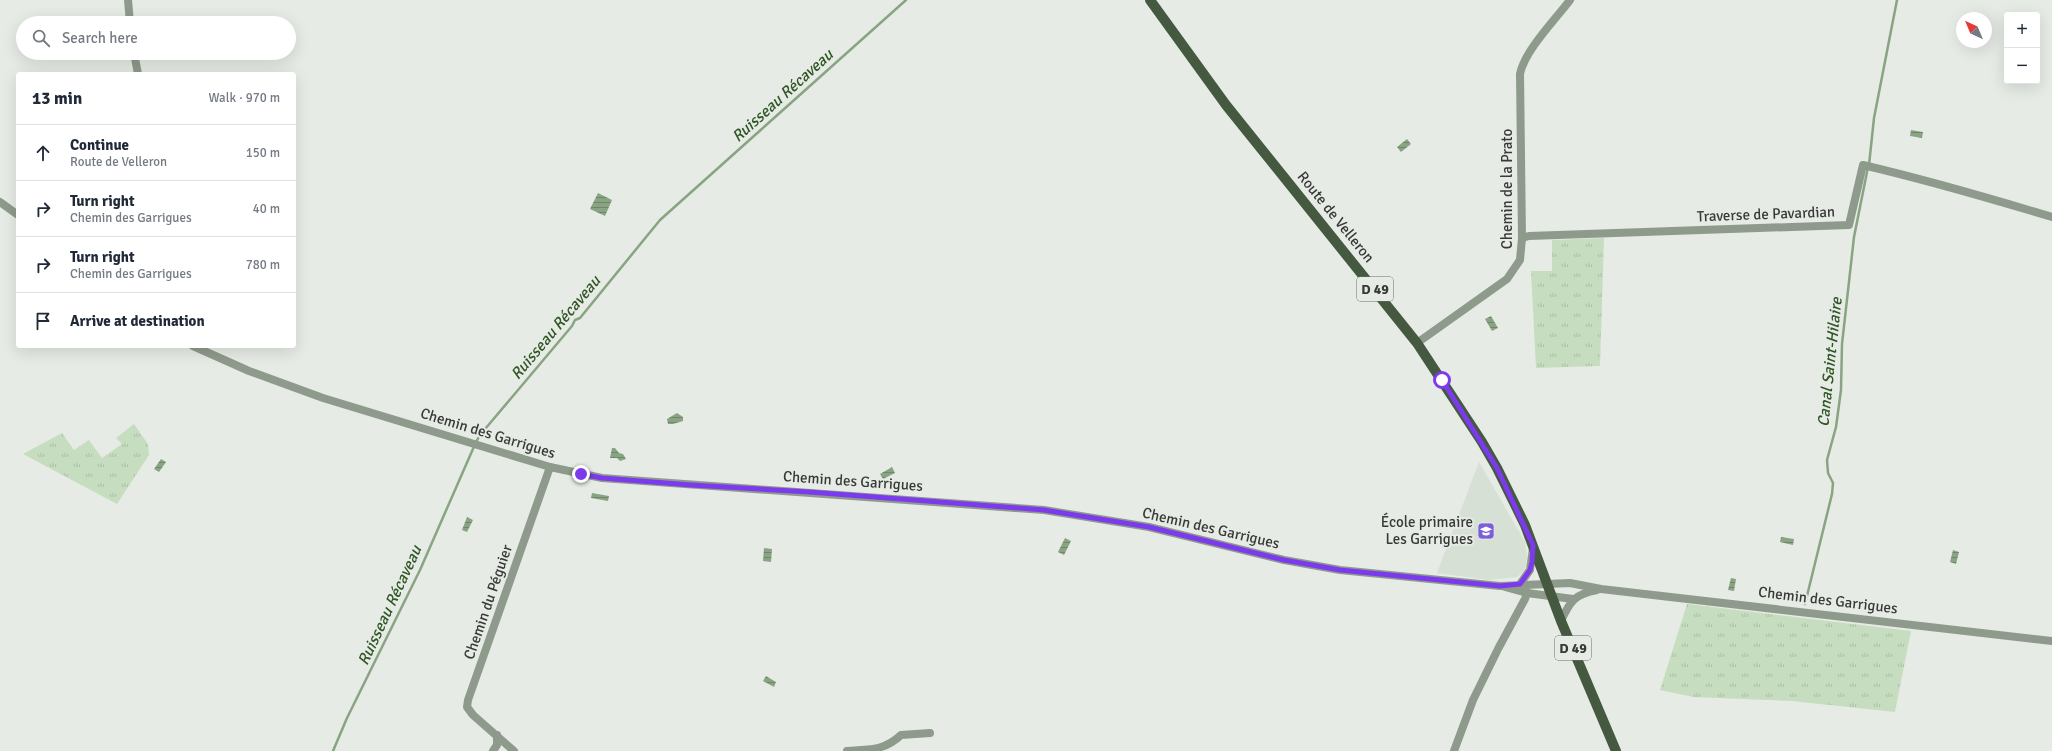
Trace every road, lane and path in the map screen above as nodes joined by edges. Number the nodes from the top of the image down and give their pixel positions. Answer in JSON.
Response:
{"nodes":[{"id":1,"x":128,"y":0,"type":"edge"},
{"id":2,"x":1150,"y":0,"type":"edge"},
{"id":3,"x":1570,"y":0,"type":"edge"},
{"id":4,"x":129,"y":16,"type":"edge"},
{"id":5,"x":135,"y":60,"type":"edge"},
{"id":6,"x":138,"y":72,"type":"edge"},
{"id":7,"x":0,"y":202,"type":"edge"},
{"id":8,"x":16,"y":214,"type":"edge"},
{"id":9,"x":2052,"y":217,"type":"edge"},
{"id":10,"x":1522,"y":238,"type":"junction"},
{"id":11,"x":1416,"y":343,"type":"junction"},
{"id":12,"x":203,"y":348,"type":"edge"},
{"id":13,"x":213,"y":350,"type":"edge"},
{"id":14,"x":550,"y":467,"type":"junction"},
{"id":15,"x":1533,"y":545,"type":"junction"},
{"id":16,"x":1522,"y":584,"type":"junction"},
{"id":17,"x":1548,"y":584,"type":"junction"},
{"id":18,"x":1500,"y":586,"type":"junction"},
{"id":19,"x":1601,"y":589,"type":"junction"},
{"id":20,"x":1527,"y":593,"type":"junction"},
{"id":21,"x":1553,"y":598,"type":"junction"},
{"id":22,"x":1573,"y":599,"type":"junction"},
{"id":23,"x":1562,"y":621,"type":"junction"},
{"id":24,"x":2052,"y":641,"type":"edge"},
{"id":25,"x":930,"y":733,"type":"dead end"},
{"id":26,"x":497,"y":735,"type":"junction"},
{"id":27,"x":493,"y":751,"type":"edge"},
{"id":28,"x":514,"y":751,"type":"edge"},
{"id":29,"x":847,"y":751,"type":"edge"},
{"id":30,"x":1454,"y":751,"type":"edge"},
{"id":31,"x":1616,"y":751,"type":"edge"}],
"edges":[{"from":1,"to":4,"type":"street"},
{"from":2,"to":11,"type":"main road","name":"Route de Velleron","number":"D 49"},
{"from":3,"to":10,"type":"street","name":"Chemin de la Prato"},
{"from":5,"to":6,"type":"street"},
{"from":7,"to":8,"type":"street"},
{"from":9,"to":10,"type":"street","name":"Traverse de Pavardian"},
{"from":10,"to":11,"type":"street","name":"Chemin de la Prato"},
{"from":11,"to":15,"type":"main road","name":"Route de Velleron","number":"D 49"},
{"from":12,"to":13,"type":"street","name":"Chemin des Garrigues"},
{"from":13,"to":14,"type":"street","name":"Chemin des Garrigues"},
{"from":14,"to":18,"type":"street","name":"Chemin des Garrigues"},
{"from":14,"to":26,"type":"street","name":"Chemin du Péguier"},
{"from":15,"to":16,"type":"street"},
{"from":15,"to":17,"type":"main road","number":"D 49"},
{"from":16,"to":17,"type":"street","name":"Chemin des Garrigues"},
{"from":16,"to":18,"type":"street","name":"Chemin des Garrigues"},
{"from":16,"to":20,"type":"street"},
{"from":17,"to":19,"type":"street","name":"Chemin des Garrigues"},
{"from":17,"to":21,"type":"main road","number":"D 49"},
{"from":18,"to":20,"type":"street","name":"Chemin des Garrigues"},
{"from":19,"to":22,"type":"street","name":"Chemin des Garrigues"},
{"from":19,"to":24,"type":"street","name":"Chemin des Garrigues"},
{"from":20,"to":21,"type":"street","name":"Chemin des Garrigues"},
{"from":20,"to":30,"type":"street"},
{"from":21,"to":22,"type":"street","name":"Chemin des Garrigues"},
{"from":21,"to":23,"type":"main road","number":"D 49"},
{"from":22,"to":23,"type":"street"},
{"from":23,"to":31,"type":"main road","number":"D 49"},
{"from":25,"to":29,"type":"street"},
{"from":26,"to":27,"type":"street"},
{"from":26,"to":28,"type":"street","name":"Chemin du Péguier"}]}
